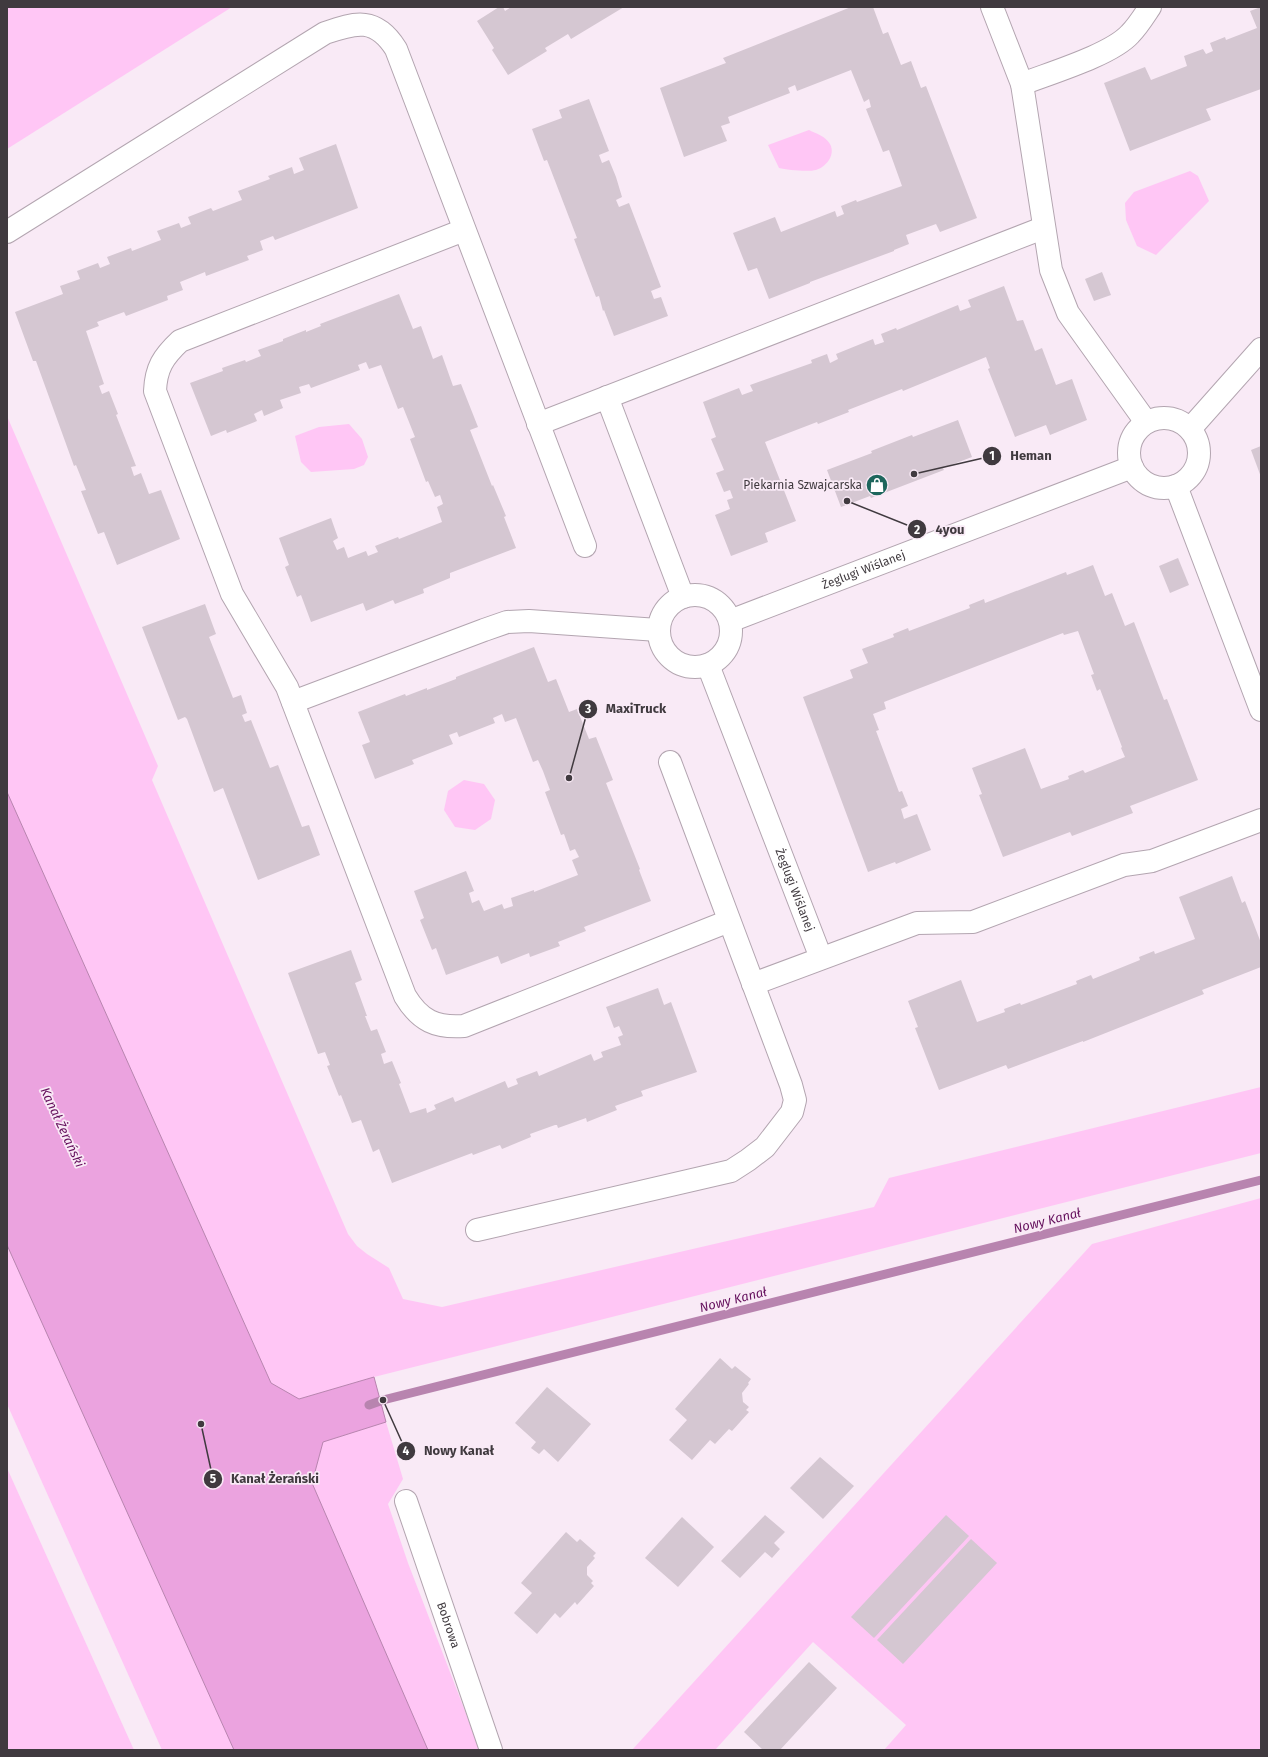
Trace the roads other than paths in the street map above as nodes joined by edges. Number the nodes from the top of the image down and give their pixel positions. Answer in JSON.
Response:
{"nodes":[{"id":1,"x":992,"y":7,"type":"edge"},
{"id":2,"x":1150,"y":7,"type":"edge"},
{"id":3,"x":1022,"y":84,"type":"junction"},
{"id":4,"x":1043,"y":228,"type":"junction"},
{"id":5,"x":464,"y":230,"type":"junction"},
{"id":6,"x":7,"y":232,"type":"edge"},
{"id":7,"x":1261,"y":349,"type":"edge"},
{"id":8,"x":607,"y":397,"type":"junction"},
{"id":9,"x":1146,"y":422,"type":"junction"},
{"id":10,"x":538,"y":424,"type":"junction"},
{"id":11,"x":1190,"y":428,"type":"junction"},
{"id":12,"x":1132,"y":467,"type":"junction"},
{"id":13,"x":1176,"y":486,"type":"junction"},
{"id":14,"x":585,"y":546,"type":"dead end"},
{"id":15,"x":682,"y":597,"type":"junction"},
{"id":16,"x":730,"y":621,"type":"junction"},
{"id":17,"x":658,"y":630,"type":"junction"},
{"id":18,"x":708,"y":665,"type":"junction"},
{"id":19,"x":293,"y":702,"type":"junction"},
{"id":20,"x":1261,"y":710,"type":"edge"},
{"id":21,"x":670,"y":762,"type":"dead end"},
{"id":22,"x":1261,"y":820,"type":"edge"},
{"id":23,"x":730,"y":921,"type":"junction"},
{"id":24,"x":821,"y":958,"type":"junction"},
{"id":25,"x":753,"y":984,"type":"junction"},
{"id":26,"x":477,"y":1230,"type":"dead end"},
{"id":27,"x":406,"y":1501,"type":"dead end"},
{"id":28,"x":491,"y":1750,"type":"edge"}],
"edges":[{"from":1,"to":3,"type":"street"},
{"from":2,"to":3,"type":"street"},
{"from":3,"to":4,"type":"street"},
{"from":4,"to":8,"type":"street"},
{"from":4,"to":9,"type":"street"},
{"from":5,"to":6,"type":"street"},
{"from":5,"to":10,"type":"street"},
{"from":5,"to":19,"type":"street"},
{"from":7,"to":11,"type":"street"},
{"from":8,"to":10,"type":"street"},
{"from":8,"to":15,"type":"street"},
{"from":9,"to":11,"type":"street"},
{"from":9,"to":12,"type":"street"},
{"from":10,"to":14,"type":"street"},
{"from":11,"to":13,"type":"street"},
{"from":12,"to":13,"type":"street"},
{"from":12,"to":16,"type":"street","name":"Żeglugi Wiślanej"},
{"from":13,"to":20,"type":"street"},
{"from":15,"to":16,"type":"street"},
{"from":15,"to":17,"type":"street"},
{"from":16,"to":18,"type":"street"},
{"from":17,"to":18,"type":"street"},
{"from":17,"to":19,"type":"street"},
{"from":18,"to":24,"type":"street","name":"Żeglugi Wiślanej"},
{"from":19,"to":23,"type":"street"},
{"from":21,"to":23,"type":"street"},
{"from":22,"to":24,"type":"street"},
{"from":23,"to":25,"type":"street"},
{"from":24,"to":25,"type":"street"},
{"from":25,"to":26,"type":"street"},
{"from":27,"to":28,"type":"street","name":"Bobrowa"}]}
